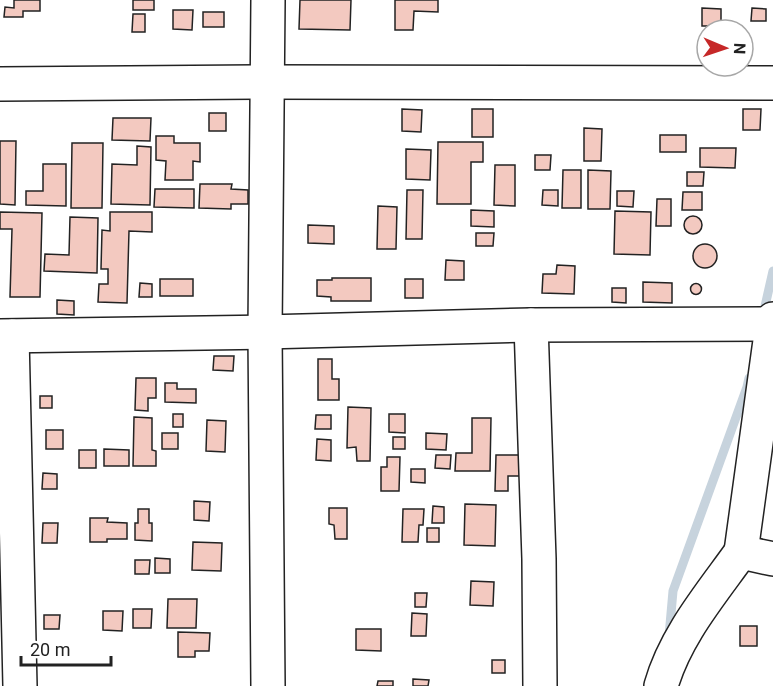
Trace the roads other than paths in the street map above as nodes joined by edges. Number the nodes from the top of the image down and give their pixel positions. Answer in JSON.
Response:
{"nodes":[{"id":1,"x":268,"y":0,"type":"edge"},
{"id":2,"x":267,"y":82,"type":"junction"},
{"id":3,"x":773,"y":83,"type":"edge"},
{"id":4,"x":0,"y":84,"type":"edge"},
{"id":5,"x":772,"y":321,"type":"edge"},
{"id":6,"x":531,"y":325,"type":"junction"},
{"id":7,"x":265,"y":332,"type":"junction"},
{"id":8,"x":6,"y":336,"type":"edge"},
{"id":9,"x":741,"y":552,"type":"junction"},
{"id":10,"x":773,"y":559,"type":"edge"},
{"id":11,"x":9,"y":604,"type":"edge"},
{"id":12,"x":20,"y":686,"type":"edge"},
{"id":13,"x":268,"y":686,"type":"edge"},
{"id":14,"x":540,"y":686,"type":"edge"},
{"id":15,"x":661,"y":686,"type":"edge"}],
"edges":[{"from":1,"to":2,"type":"street"},
{"from":2,"to":3,"type":"street"},
{"from":2,"to":4,"type":"street"},
{"from":2,"to":7,"type":"street"},
{"from":5,"to":6,"type":"street"},
{"from":5,"to":9,"type":"street"},
{"from":6,"to":7,"type":"street"},
{"from":6,"to":14,"type":"street"},
{"from":7,"to":8,"type":"street"},
{"from":7,"to":13,"type":"street"},
{"from":8,"to":11,"type":"street"},
{"from":9,"to":10,"type":"street"},
{"from":9,"to":15,"type":"street"},
{"from":11,"to":12,"type":"street"}]}
